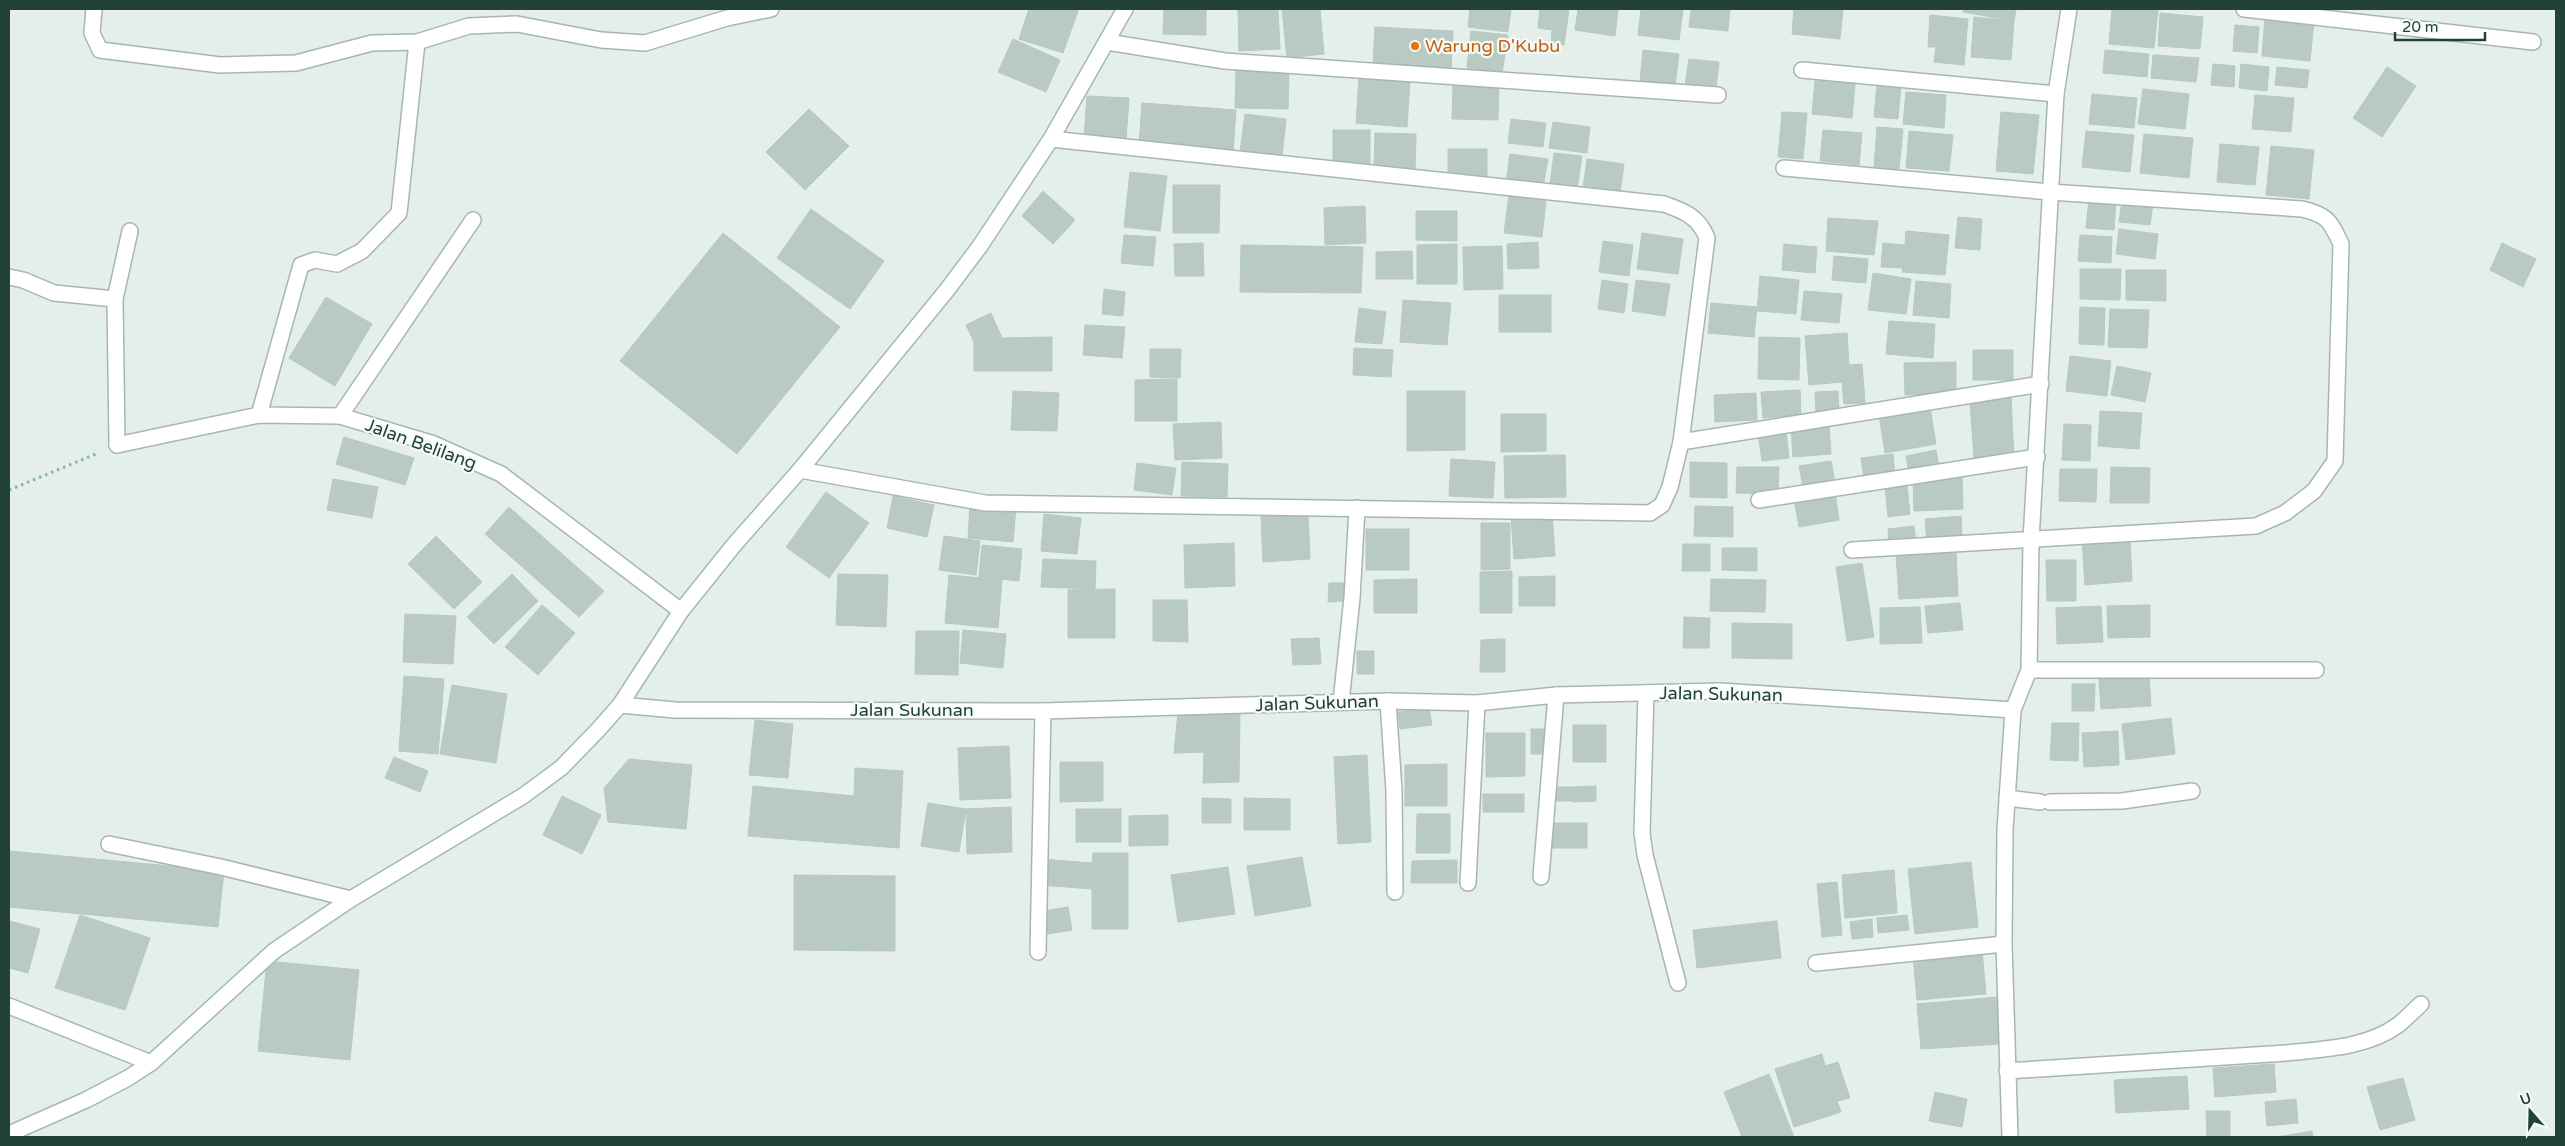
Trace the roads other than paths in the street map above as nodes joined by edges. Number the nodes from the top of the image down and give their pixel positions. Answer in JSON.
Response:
{"nodes":[{"id":1,"x":94,"y":9,"type":"edge"},
{"id":2,"x":770,"y":9,"type":"edge"},
{"id":3,"x":1125,"y":9,"type":"edge"},
{"id":4,"x":2069,"y":9,"type":"edge"},
{"id":5,"x":2244,"y":9,"type":"edge"},
{"id":6,"x":417,"y":42,"type":"junction"},
{"id":7,"x":1107,"y":42,"type":"junction"},
{"id":8,"x":2533,"y":42,"type":"dead end"},
{"id":9,"x":1802,"y":70,"type":"dead end"},
{"id":10,"x":2056,"y":94,"type":"junction"},
{"id":11,"x":1718,"y":95,"type":"dead end"},
{"id":12,"x":1051,"y":139,"type":"junction"},
{"id":13,"x":1784,"y":168,"type":"dead end"},
{"id":14,"x":2050,"y":192,"type":"junction"},
{"id":15,"x":473,"y":220,"type":"dead end"},
{"id":16,"x":130,"y":231,"type":"dead end"},
{"id":17,"x":9,"y":277,"type":"edge"},
{"id":18,"x":115,"y":298,"type":"junction"},
{"id":19,"x":2041,"y":384,"type":"junction"},
{"id":20,"x":259,"y":414,"type":"junction"},
{"id":21,"x":340,"y":416,"type":"junction"},
{"id":22,"x":1681,"y":442,"type":"junction"},
{"id":23,"x":2037,"y":457,"type":"junction"},
{"id":24,"x":800,"y":470,"type":"junction"},
{"id":25,"x":1759,"y":500,"type":"dead end"},
{"id":26,"x":1357,"y":508,"type":"junction"},
{"id":27,"x":2031,"y":541,"type":"junction"},
{"id":28,"x":1852,"y":550,"type":"dead end"},
{"id":29,"x":681,"y":611,"type":"junction"},
{"id":30,"x":2029,"y":670,"type":"junction"},
{"id":31,"x":2316,"y":670,"type":"dead end"},
{"id":32,"x":1646,"y":693,"type":"junction"},
{"id":33,"x":1556,"y":695,"type":"junction"},
{"id":34,"x":1388,"y":701,"type":"junction"},
{"id":35,"x":1341,"y":702,"type":"junction"},
{"id":36,"x":1477,"y":703,"type":"junction"},
{"id":37,"x":620,"y":705,"type":"junction"},
{"id":38,"x":2013,"y":710,"type":"junction"},
{"id":39,"x":1043,"y":711,"type":"junction"},
{"id":40,"x":2192,"y":791,"type":"dead end"},
{"id":41,"x":2007,"y":798,"type":"junction"},
{"id":42,"x":109,"y":844,"type":"dead end"},
{"id":43,"x":1541,"y":877,"type":"dead end"},
{"id":44,"x":1468,"y":883,"type":"dead end"},
{"id":45,"x":1395,"y":892,"type":"dead end"},
{"id":46,"x":351,"y":898,"type":"junction"},
{"id":47,"x":2004,"y":944,"type":"junction"},
{"id":48,"x":1038,"y":952,"type":"dead end"},
{"id":49,"x":1816,"y":963,"type":"dead end"},
{"id":50,"x":1678,"y":983,"type":"dead end"},
{"id":51,"x":2421,"y":1004,"type":"dead end"},
{"id":52,"x":9,"y":1006,"type":"edge"},
{"id":53,"x":151,"y":1063,"type":"junction"},
{"id":54,"x":2007,"y":1071,"type":"junction"},
{"id":55,"x":9,"y":1134,"type":"edge"},
{"id":56,"x":2010,"y":1137,"type":"edge"}],
"edges":[{"from":1,"to":6,"type":"street"},
{"from":2,"to":6,"type":"street"},
{"from":3,"to":7,"type":"street"},
{"from":4,"to":10,"type":"street"},
{"from":5,"to":8,"type":"street"},
{"from":6,"to":20,"type":"street"},
{"from":7,"to":11,"type":"street"},
{"from":7,"to":12,"type":"street"},
{"from":9,"to":10,"type":"street"},
{"from":10,"to":14,"type":"street"},
{"from":12,"to":22,"type":"street"},
{"from":12,"to":24,"type":"street"},
{"from":13,"to":14,"type":"street"},
{"from":14,"to":19,"type":"street"},
{"from":14,"to":27,"type":"street"},
{"from":15,"to":21,"type":"street"},
{"from":16,"to":18,"type":"street"},
{"from":17,"to":18,"type":"street"},
{"from":18,"to":20,"type":"street","name":"Jalan Belilang"},
{"from":19,"to":22,"type":"street"},
{"from":19,"to":23,"type":"street"},
{"from":20,"to":21,"type":"street","name":"Jalan Belilang"},
{"from":21,"to":29,"type":"street","name":"Jalan Belilang"},
{"from":22,"to":26,"type":"street"},
{"from":23,"to":25,"type":"street"},
{"from":23,"to":27,"type":"street"},
{"from":24,"to":26,"type":"street"},
{"from":24,"to":29,"type":"street"},
{"from":26,"to":35,"type":"street"},
{"from":27,"to":28,"type":"street"},
{"from":27,"to":30,"type":"street"},
{"from":29,"to":37,"type":"street"},
{"from":30,"to":31,"type":"street"},
{"from":30,"to":38,"type":"street"},
{"from":32,"to":33,"type":"street","name":"Jalan Sukunan"},
{"from":32,"to":38,"type":"street","name":"Jalan Sukunan"},
{"from":32,"to":50,"type":"street"},
{"from":33,"to":36,"type":"street","name":"Jalan Sukunan"},
{"from":33,"to":43,"type":"street"},
{"from":34,"to":35,"type":"street","name":"Jalan Sukunan"},
{"from":34,"to":36,"type":"street","name":"Jalan Sukunan"},
{"from":34,"to":45,"type":"street"},
{"from":35,"to":39,"type":"street","name":"Jalan Sukunan"},
{"from":36,"to":44,"type":"street"},
{"from":37,"to":39,"type":"street","name":"Jalan Sukunan"},
{"from":37,"to":46,"type":"street"},
{"from":38,"to":41,"type":"street"},
{"from":39,"to":48,"type":"street"},
{"from":40,"to":41,"type":"street"},
{"from":41,"to":47,"type":"street"},
{"from":42,"to":46,"type":"street"},
{"from":46,"to":53,"type":"street"},
{"from":47,"to":49,"type":"street"},
{"from":47,"to":54,"type":"street"},
{"from":51,"to":54,"type":"street"},
{"from":52,"to":53,"type":"street"},
{"from":53,"to":55,"type":"street"},
{"from":54,"to":56,"type":"street"}]}
